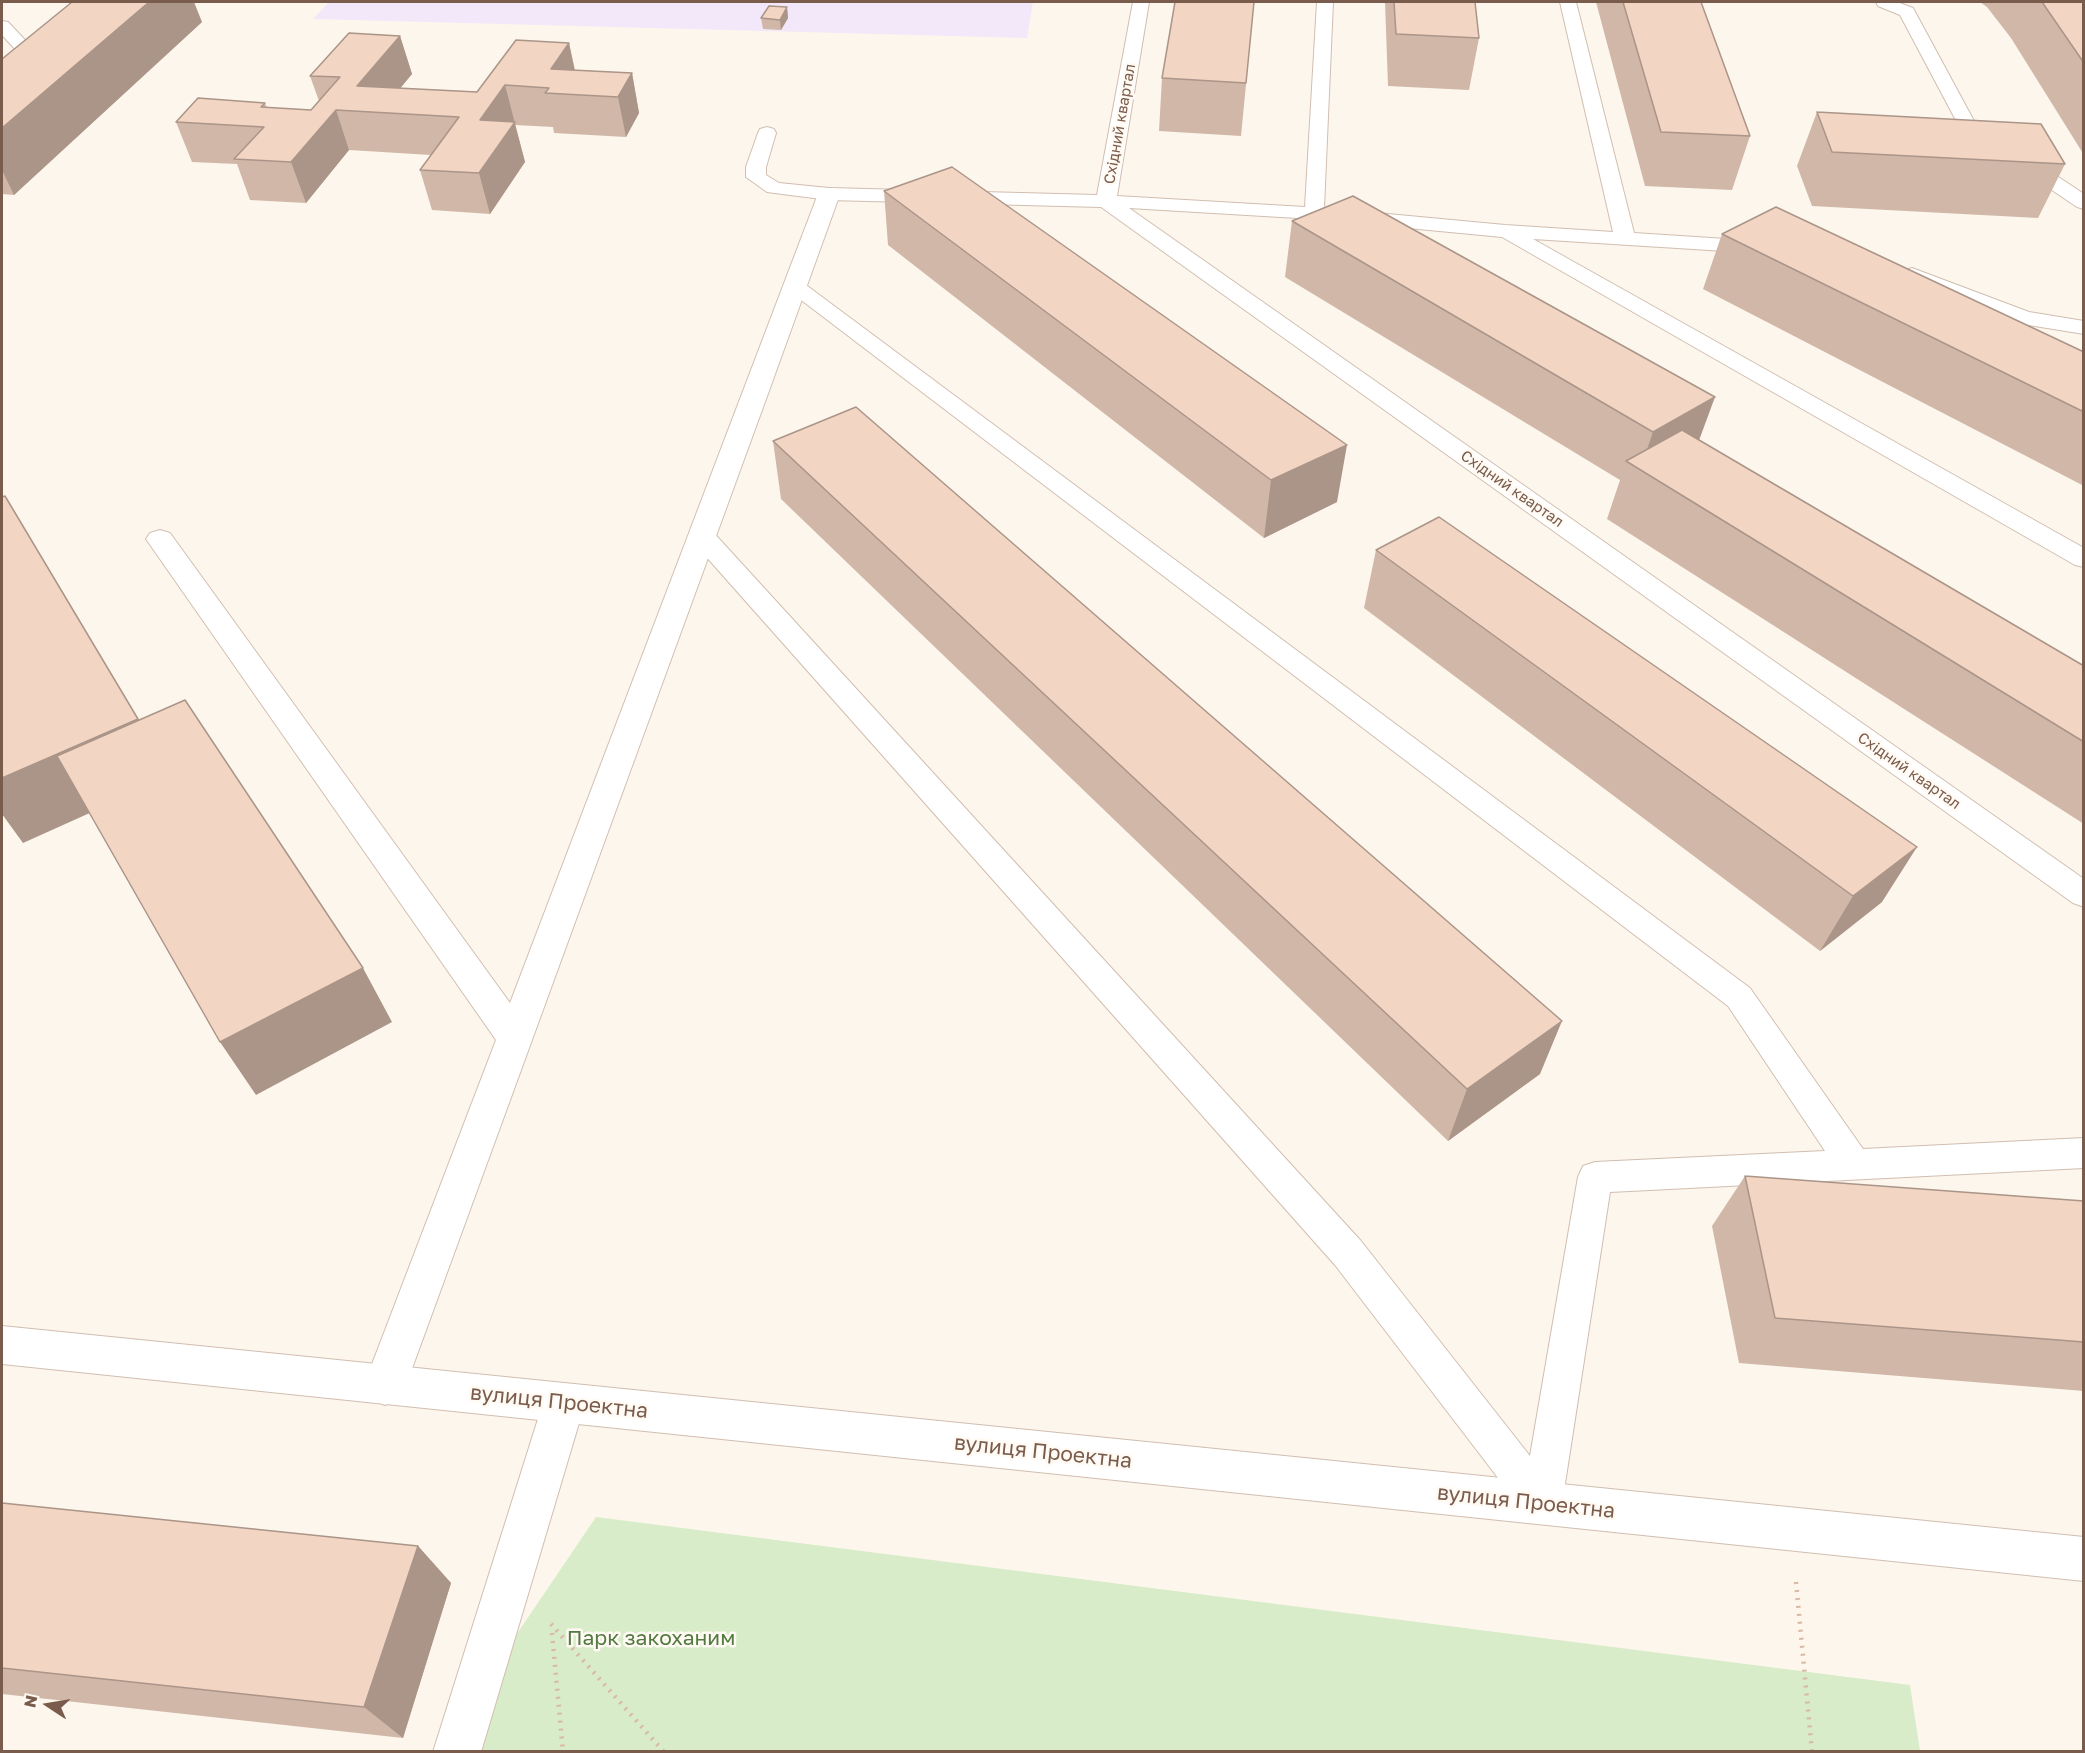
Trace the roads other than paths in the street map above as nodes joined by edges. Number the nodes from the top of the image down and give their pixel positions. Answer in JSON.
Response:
{"nodes":[{"id":1,"x":1141,"y":2,"type":"edge"},
{"id":2,"x":1325,"y":2,"type":"edge"},
{"id":3,"x":1568,"y":2,"type":"edge"},
{"id":4,"x":1884,"y":2,"type":"edge"},
{"id":5,"x":2,"y":26,"type":"edge"},
{"id":6,"x":2,"y":88,"type":"edge"},
{"id":7,"x":767,"y":133,"type":"dead end"},
{"id":8,"x":829,"y":194,"type":"junction"},
{"id":9,"x":1106,"y":201,"type":"junction"},
{"id":10,"x":2084,"y":202,"type":"edge"},
{"id":11,"x":1314,"y":213,"type":"junction"},
{"id":12,"x":1505,"y":231,"type":"junction"},
{"id":13,"x":1625,"y":239,"type":"junction"},
{"id":14,"x":1776,"y":248,"type":"edge"},
{"id":15,"x":1898,"y":269,"type":"edge"},
{"id":16,"x":795,"y":286,"type":"junction"},
{"id":17,"x":2084,"y":328,"type":"edge"},
{"id":18,"x":703,"y":537,"type":"junction"},
{"id":19,"x":160,"y":539,"type":"dead end"},
{"id":20,"x":2084,"y":559,"type":"edge"},
{"id":21,"x":2084,"y":895,"type":"edge"},
{"id":22,"x":515,"y":1038,"type":"junction"},
{"id":23,"x":2084,"y":1153,"type":"edge"},
{"id":24,"x":1854,"y":1164,"type":"junction"},
{"id":25,"x":2,"y":1345,"type":"edge"},
{"id":26,"x":385,"y":1385,"type":"junction"},
{"id":27,"x":564,"y":1402,"type":"junction"},
{"id":28,"x":1542,"y":1503,"type":"junction"},
{"id":29,"x":2084,"y":1559,"type":"edge"},
{"id":30,"x":457,"y":1752,"type":"edge"}],
"edges":[{"from":1,"to":9,"type":"lane","name":"Східний квартал"},
{"from":2,"to":11,"type":"lane"},
{"from":3,"to":13,"type":"lane"},
{"from":4,"to":10,"type":"lane"},
{"from":5,"to":6,"type":"lane"},
{"from":7,"to":8,"type":"lane"},
{"from":8,"to":9,"type":"lane"},
{"from":8,"to":16,"type":"street"},
{"from":9,"to":11,"type":"lane"},
{"from":9,"to":21,"type":"lane","name":"Східний квартал"},
{"from":11,"to":12,"type":"lane"},
{"from":12,"to":13,"type":"lane"},
{"from":12,"to":20,"type":"lane"},
{"from":13,"to":14,"type":"lane"},
{"from":15,"to":17,"type":"lane"},
{"from":16,"to":18,"type":"street"},
{"from":16,"to":24,"type":"lane"},
{"from":18,"to":22,"type":"street"},
{"from":18,"to":28,"type":"lane"},
{"from":19,"to":22,"type":"street"},
{"from":22,"to":26,"type":"street"},
{"from":23,"to":24,"type":"lane"},
{"from":24,"to":28,"type":"lane"},
{"from":25,"to":26,"type":"street","name":"вулиця Проектна"},
{"from":26,"to":27,"type":"street","name":"вулиця Проектна"},
{"from":27,"to":28,"type":"street","name":"вулиця Проектна"},
{"from":27,"to":30,"type":"street"},
{"from":28,"to":29,"type":"street","name":"вулиця Проектна"}]}
